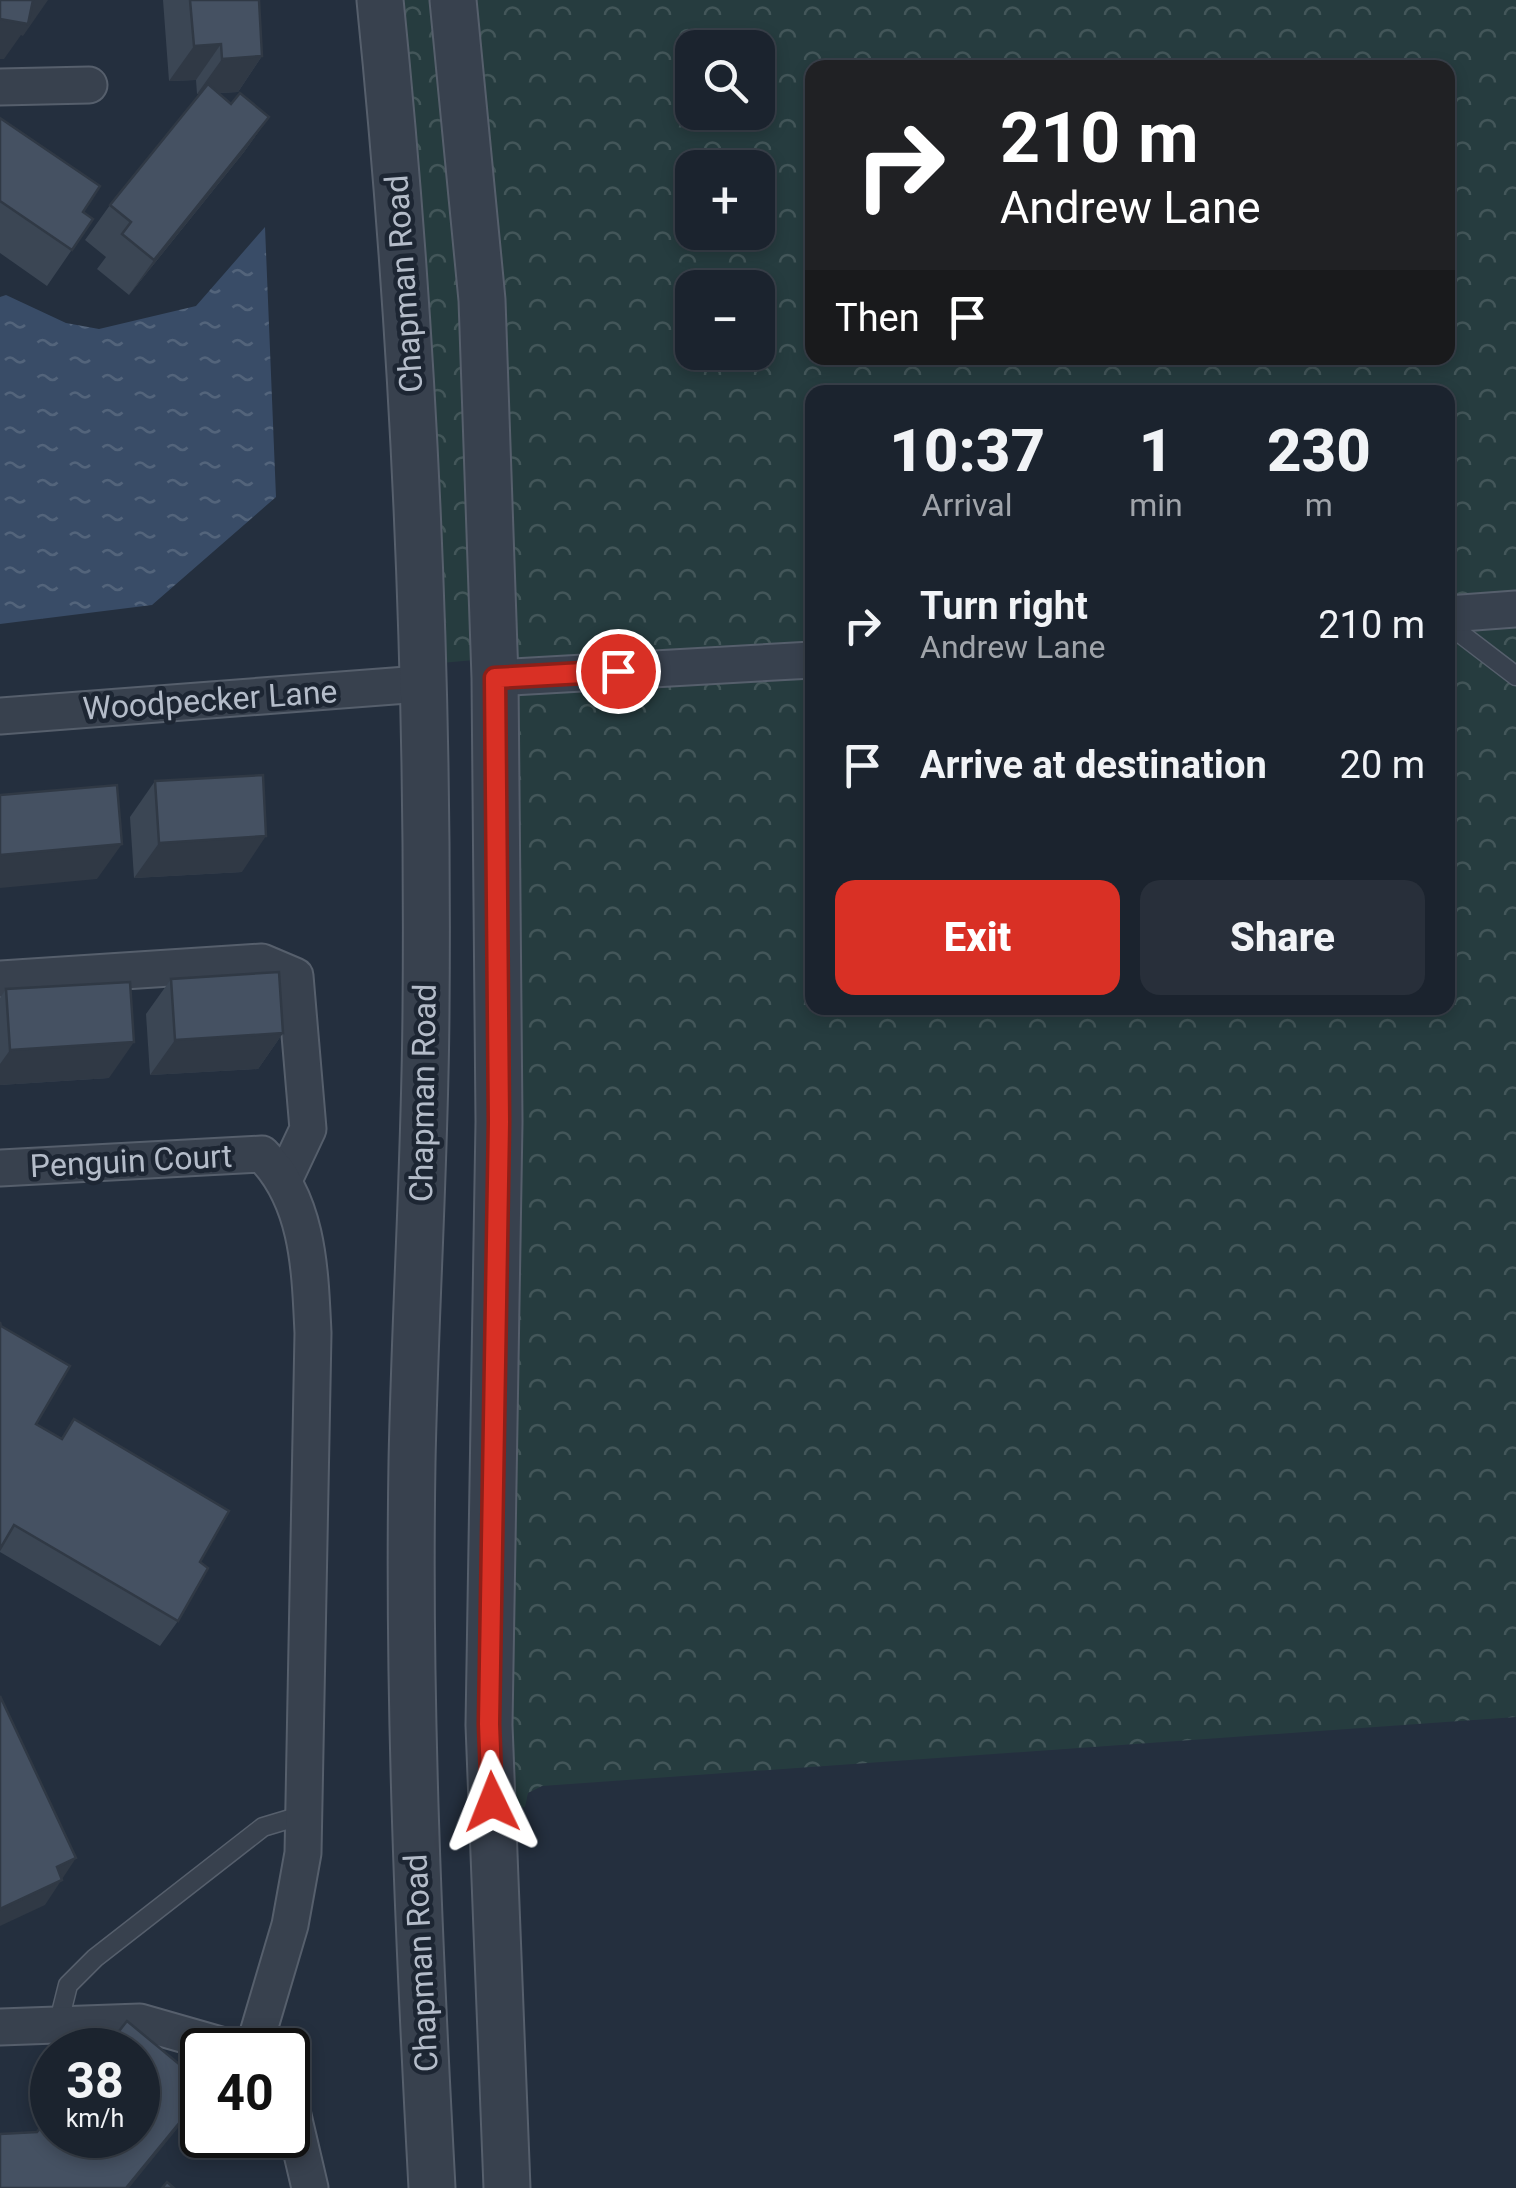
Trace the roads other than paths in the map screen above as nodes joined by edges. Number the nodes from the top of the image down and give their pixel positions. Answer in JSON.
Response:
{"nodes":[{"id":1,"x":380,"y":0,"type":"edge"},
{"id":2,"x":453,"y":0,"type":"edge"},
{"id":3,"x":90,"y":86,"type":"dead end"},
{"id":4,"x":0,"y":87,"type":"edge"},
{"id":5,"x":1516,"y":609,"type":"edge"},
{"id":6,"x":1455,"y":613,"type":"edge"},
{"id":7,"x":1455,"y":629,"type":"edge"},
{"id":8,"x":805,"y":660,"type":"edge"},
{"id":9,"x":1516,"y":676,"type":"edge"},
{"id":10,"x":495,"y":678,"type":"junction"},
{"id":11,"x":420,"y":684,"type":"junction"},
{"id":12,"x":0,"y":716,"type":"edge"},
{"id":13,"x":0,"y":980,"type":"edge"},
{"id":14,"x":273,"y":1167,"type":"junction"},
{"id":15,"x":0,"y":1168,"type":"edge"},
{"id":16,"x":303,"y":1815,"type":"junction"},
{"id":17,"x":58,"y":2025,"type":"junction"},
{"id":18,"x":0,"y":2027,"type":"edge"},
{"id":19,"x":260,"y":2028,"type":"edge"},
{"id":20,"x":180,"y":2033,"type":"edge"},
{"id":21,"x":303,"y":2158,"type":"edge"},
{"id":22,"x":310,"y":2188,"type":"edge"},
{"id":23,"x":432,"y":2188,"type":"edge"},
{"id":24,"x":508,"y":2188,"type":"edge"}],
"edges":[{"from":1,"to":11,"type":"street","name":"Chapman Road"},
{"from":2,"to":10,"type":"street"},
{"from":3,"to":4,"type":"street"},
{"from":5,"to":6,"type":"street"},
{"from":7,"to":9,"type":"lane"},
{"from":8,"to":10,"type":"street"},
{"from":10,"to":11,"type":"street"},
{"from":10,"to":24,"type":"street"},
{"from":11,"to":12,"type":"street","name":"Woodpecker Lane"},
{"from":11,"to":23,"type":"street","name":"Chapman Road"},
{"from":13,"to":14,"type":"street"},
{"from":14,"to":15,"type":"street","name":"Penguin Court"},
{"from":14,"to":16,"type":"street"},
{"from":16,"to":17,"type":"lane"},
{"from":16,"to":19,"type":"street"},
{"from":17,"to":18,"type":"street"},
{"from":17,"to":20,"type":"street"},
{"from":21,"to":22,"type":"street"}]}
